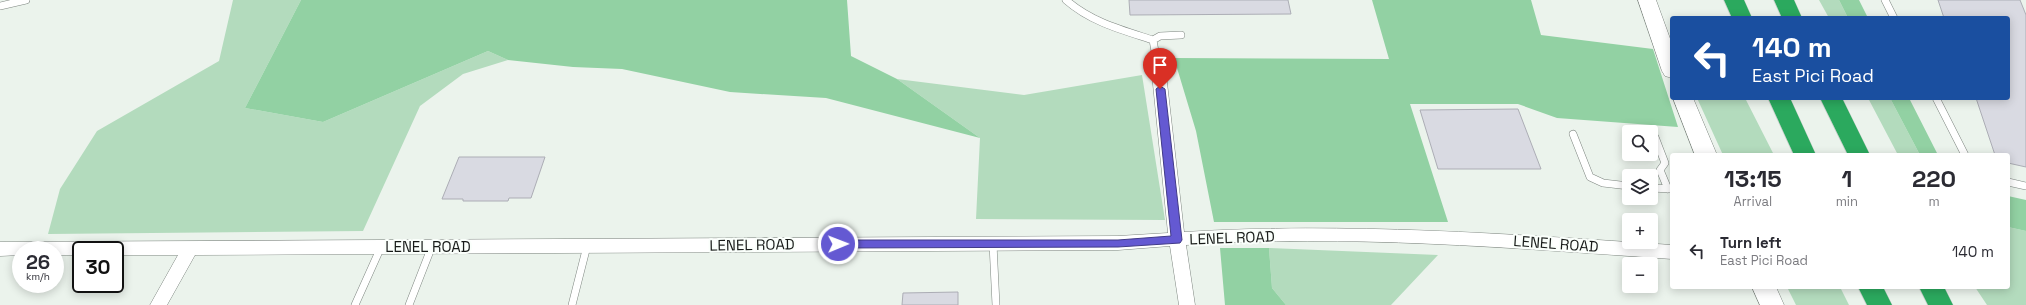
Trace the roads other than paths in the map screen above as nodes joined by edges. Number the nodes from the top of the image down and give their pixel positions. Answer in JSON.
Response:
{"nodes":[{"id":1,"x":26,"y":0,"type":"edge"},
{"id":2,"x":1066,"y":0,"type":"edge"},
{"id":3,"x":1647,"y":0,"type":"edge"},
{"id":4,"x":1784,"y":0,"type":"edge"},
{"id":5,"x":1885,"y":0,"type":"edge"},
{"id":6,"x":0,"y":6,"type":"edge"},
{"id":7,"x":1791,"y":16,"type":"edge"},
{"id":8,"x":1893,"y":16,"type":"edge"},
{"id":9,"x":1181,"y":34,"type":"dead end"},
{"id":10,"x":1153,"y":40,"type":"junction"},
{"id":11,"x":1670,"y":65,"type":"edge"},
{"id":12,"x":1158,"y":74,"type":"joint"},
{"id":13,"x":1684,"y":100,"type":"edge"},
{"id":14,"x":1780,"y":100,"type":"edge"},
{"id":15,"x":1832,"y":100,"type":"edge"},
{"id":16,"x":1937,"y":100,"type":"edge"},
{"id":17,"x":1573,"y":134,"type":"dead end"},
{"id":18,"x":1658,"y":145,"type":"edge"},
{"id":19,"x":1705,"y":153,"type":"edge"},
{"id":20,"x":1804,"y":153,"type":"edge"},
{"id":21,"x":1859,"y":153,"type":"edge"},
{"id":22,"x":1965,"y":153,"type":"edge"},
{"id":23,"x":2010,"y":182,"type":"edge"},
{"id":24,"x":1622,"y":185,"type":"edge"},
{"id":25,"x":2026,"y":186,"type":"edge"},
{"id":26,"x":1658,"y":188,"type":"edge"},
{"id":27,"x":1670,"y":189,"type":"edge"},
{"id":28,"x":1177,"y":240,"type":"junction"},
{"id":29,"x":993,"y":244,"type":"junction"},
{"id":30,"x":432,"y":246,"type":"junction"},
{"id":31,"x":587,"y":246,"type":"junction"},
{"id":32,"x":191,"y":247,"type":"junction"},
{"id":33,"x":381,"y":247,"type":"junction"},
{"id":34,"x":0,"y":249,"type":"edge"},
{"id":35,"x":1670,"y":252,"type":"edge"},
{"id":36,"x":1765,"y":289,"type":"edge"},
{"id":37,"x":1871,"y":289,"type":"edge"},
{"id":38,"x":1932,"y":289,"type":"edge"},
{"id":39,"x":158,"y":305,"type":"edge"},
{"id":40,"x":355,"y":305,"type":"edge"},
{"id":41,"x":409,"y":305,"type":"edge"},
{"id":42,"x":572,"y":305,"type":"edge"},
{"id":43,"x":996,"y":305,"type":"edge"},
{"id":44,"x":1187,"y":305,"type":"edge"},
{"id":45,"x":1772,"y":305,"type":"edge"},
{"id":46,"x":1880,"y":305,"type":"edge"},
{"id":47,"x":1941,"y":305,"type":"edge"}],
"edges":[{"from":1,"to":6,"type":"lane"},
{"from":2,"to":10,"type":"lane"},
{"from":3,"to":11,"type":"main road"},
{"from":4,"to":7,"type":"highway"},
{"from":5,"to":8,"type":"lane"},
{"from":9,"to":10,"type":"lane"},
{"from":10,"to":12,"type":"lane"},
{"from":12,"to":28,"type":"street"},
{"from":13,"to":19,"type":"main road"},
{"from":14,"to":20,"type":"highway"},
{"from":15,"to":21,"type":"highway"},
{"from":16,"to":22,"type":"lane"},
{"from":17,"to":24,"type":"lane"},
{"from":18,"to":27,"type":"lane"},
{"from":23,"to":25,"type":"lane"},
{"from":26,"to":27,"type":"lane"},
{"from":28,"to":29,"type":"street","name":"LENEL ROAD"},
{"from":28,"to":35,"type":"street","name":"LENEL ROAD"},
{"from":28,"to":44,"type":"street"},
{"from":29,"to":31,"type":"street","name":"LENEL ROAD"},
{"from":29,"to":43,"type":"lane"},
{"from":30,"to":31,"type":"street","name":"LENEL ROAD"},
{"from":30,"to":33,"type":"street","name":"LENEL ROAD"},
{"from":30,"to":41,"type":"lane"},
{"from":31,"to":42,"type":"lane"},
{"from":32,"to":33,"type":"street","name":"LENEL ROAD"},
{"from":32,"to":34,"type":"street","name":"LENEL ROAD"},
{"from":32,"to":39,"type":"street"},
{"from":33,"to":40,"type":"lane"},
{"from":36,"to":45,"type":"main road"},
{"from":37,"to":46,"type":"highway"},
{"from":38,"to":47,"type":"highway"}]}
